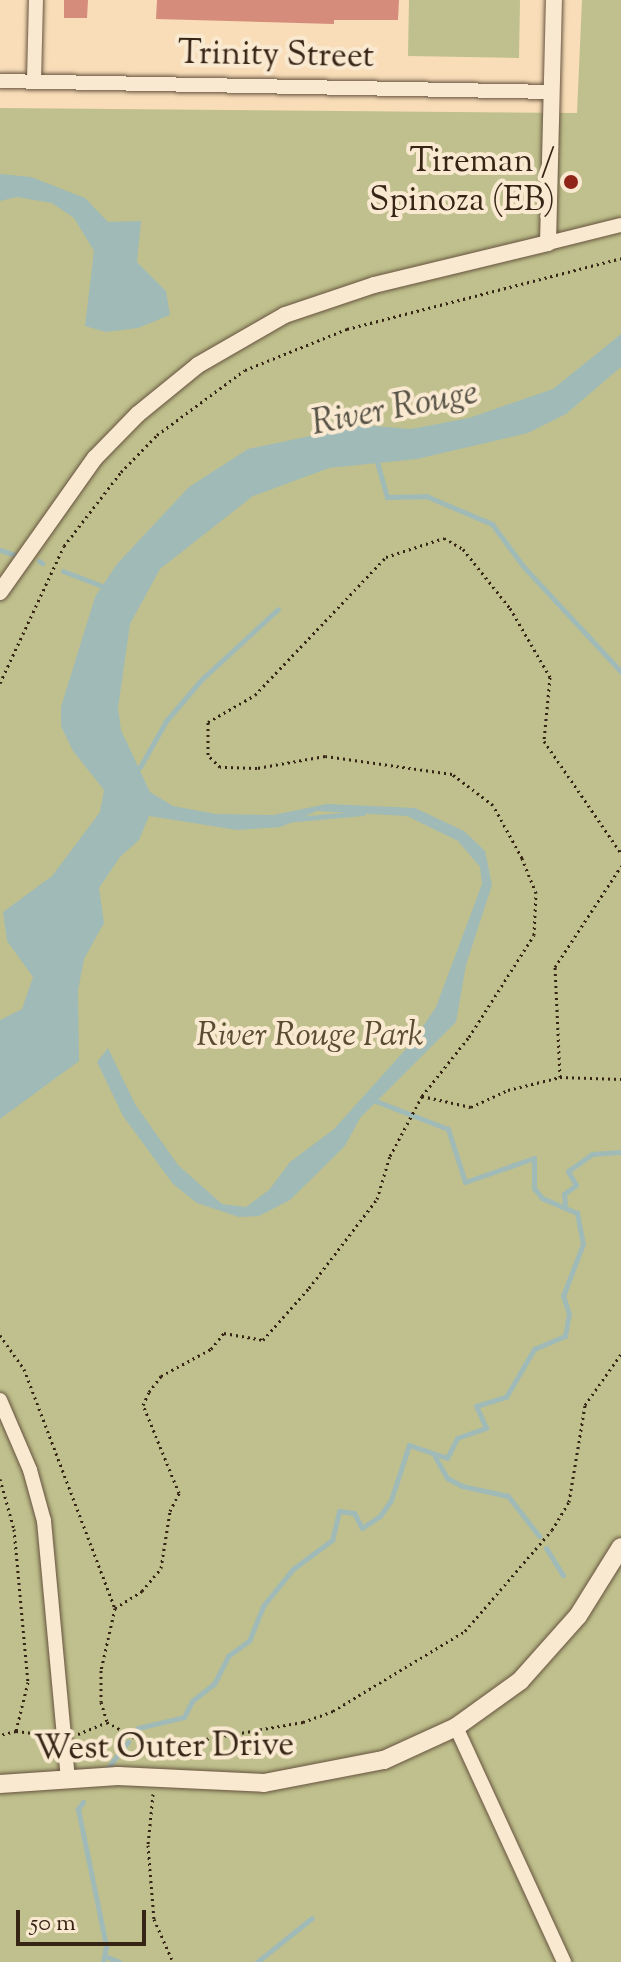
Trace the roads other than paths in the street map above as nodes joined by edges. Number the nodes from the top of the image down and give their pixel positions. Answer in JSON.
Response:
{"nodes":[{"id":1,"x":36,"y":0,"type":"edge"},
{"id":2,"x":554,"y":0,"type":"edge"},
{"id":3,"x":0,"y":81,"type":"edge"},
{"id":4,"x":34,"y":81,"type":"junction"},
{"id":5,"x":552,"y":92,"type":"junction"},
{"id":6,"x":621,"y":225,"type":"edge"},
{"id":7,"x":548,"y":243,"type":"junction"},
{"id":8,"x":0,"y":592,"type":"edge"},
{"id":9,"x":0,"y":1400,"type":"edge"},
{"id":10,"x":621,"y":1547,"type":"edge"},
{"id":11,"x":456,"y":1727,"type":"junction"},
{"id":12,"x":68,"y":1778,"type":"junction"},
{"id":13,"x":0,"y":1784,"type":"edge"},
{"id":14,"x":564,"y":1962,"type":"edge"}],
"edges":[{"from":1,"to":4,"type":"street"},
{"from":2,"to":5,"type":"street"},
{"from":3,"to":4,"type":"street","name":"Trinity Street"},
{"from":4,"to":5,"type":"street","name":"Trinity Street"},
{"from":5,"to":7,"type":"street"},
{"from":6,"to":7,"type":"street"},
{"from":7,"to":8,"type":"street"},
{"from":9,"to":12,"type":"street"},
{"from":10,"to":11,"type":"main road","name":"West Outer Drive"},
{"from":11,"to":12,"type":"main road","name":"West Outer Drive"},
{"from":11,"to":14,"type":"street"},
{"from":12,"to":13,"type":"main road","name":"West Outer Drive"}]}
